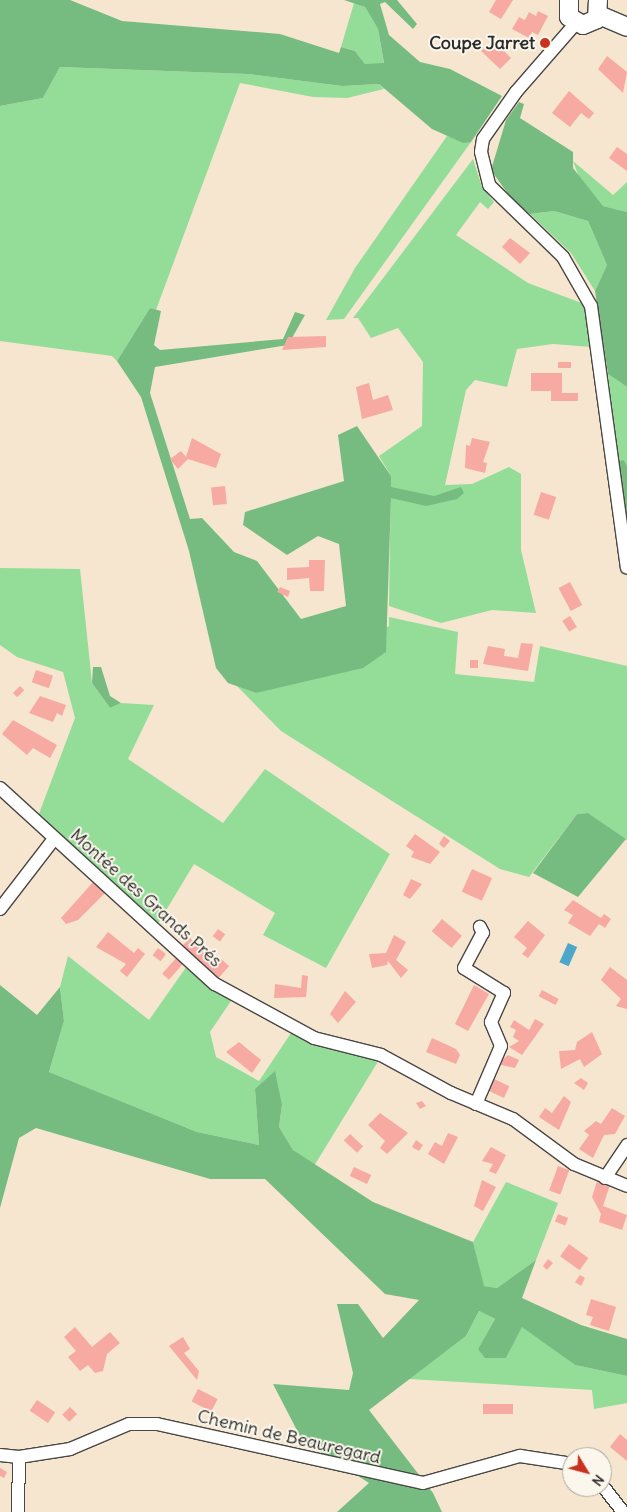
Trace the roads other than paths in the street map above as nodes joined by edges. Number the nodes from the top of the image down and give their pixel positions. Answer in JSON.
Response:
{"nodes":[{"id":1,"x":569,"y":0,"type":"edge"},
{"id":2,"x":599,"y":8,"type":"edge"},
{"id":3,"x":576,"y":24,"type":"junction"},
{"id":4,"x":627,"y":27,"type":"edge"},
{"id":5,"x":627,"y":568,"type":"edge"},
{"id":6,"x":0,"y":788,"type":"edge"},
{"id":7,"x":54,"y":839,"type":"junction"},
{"id":8,"x":0,"y":909,"type":"edge"},
{"id":9,"x":480,"y":927,"type":"dead end"},
{"id":10,"x":476,"y":1104,"type":"junction"},
{"id":11,"x":627,"y":1145,"type":"edge"},
{"id":12,"x":605,"y":1178,"type":"junction"},
{"id":13,"x":627,"y":1186,"type":"edge"},
{"id":14,"x":0,"y":1455,"type":"edge"},
{"id":15,"x":19,"y":1457,"type":"junction"},
{"id":16,"x":562,"y":1462,"type":"edge"},
{"id":17,"x":611,"y":1497,"type":"edge"},
{"id":18,"x":18,"y":1512,"type":"edge"},
{"id":19,"x":623,"y":1512,"type":"edge"}],
"edges":[{"from":1,"to":3,"type":"main road"},
{"from":2,"to":3,"type":"main road"},
{"from":2,"to":4,"type":"main road"},
{"from":3,"to":5,"type":"street"},
{"from":6,"to":7,"type":"street","name":"Montée des Grands Prés"},
{"from":7,"to":8,"type":"street"},
{"from":7,"to":10,"type":"street","name":"Montée des Grands Prés"},
{"from":9,"to":10,"type":"street"},
{"from":10,"to":12,"type":"street","name":"Montée des Grands Prés"},
{"from":11,"to":12,"type":"street"},
{"from":12,"to":13,"type":"street","name":"Montée des Grands Prés"},
{"from":14,"to":15,"type":"street","name":"Chemin de Beauregard"},
{"from":15,"to":16,"type":"street","name":"Chemin de Beauregard"},
{"from":15,"to":18,"type":"street"},
{"from":17,"to":19,"type":"street"}]}
